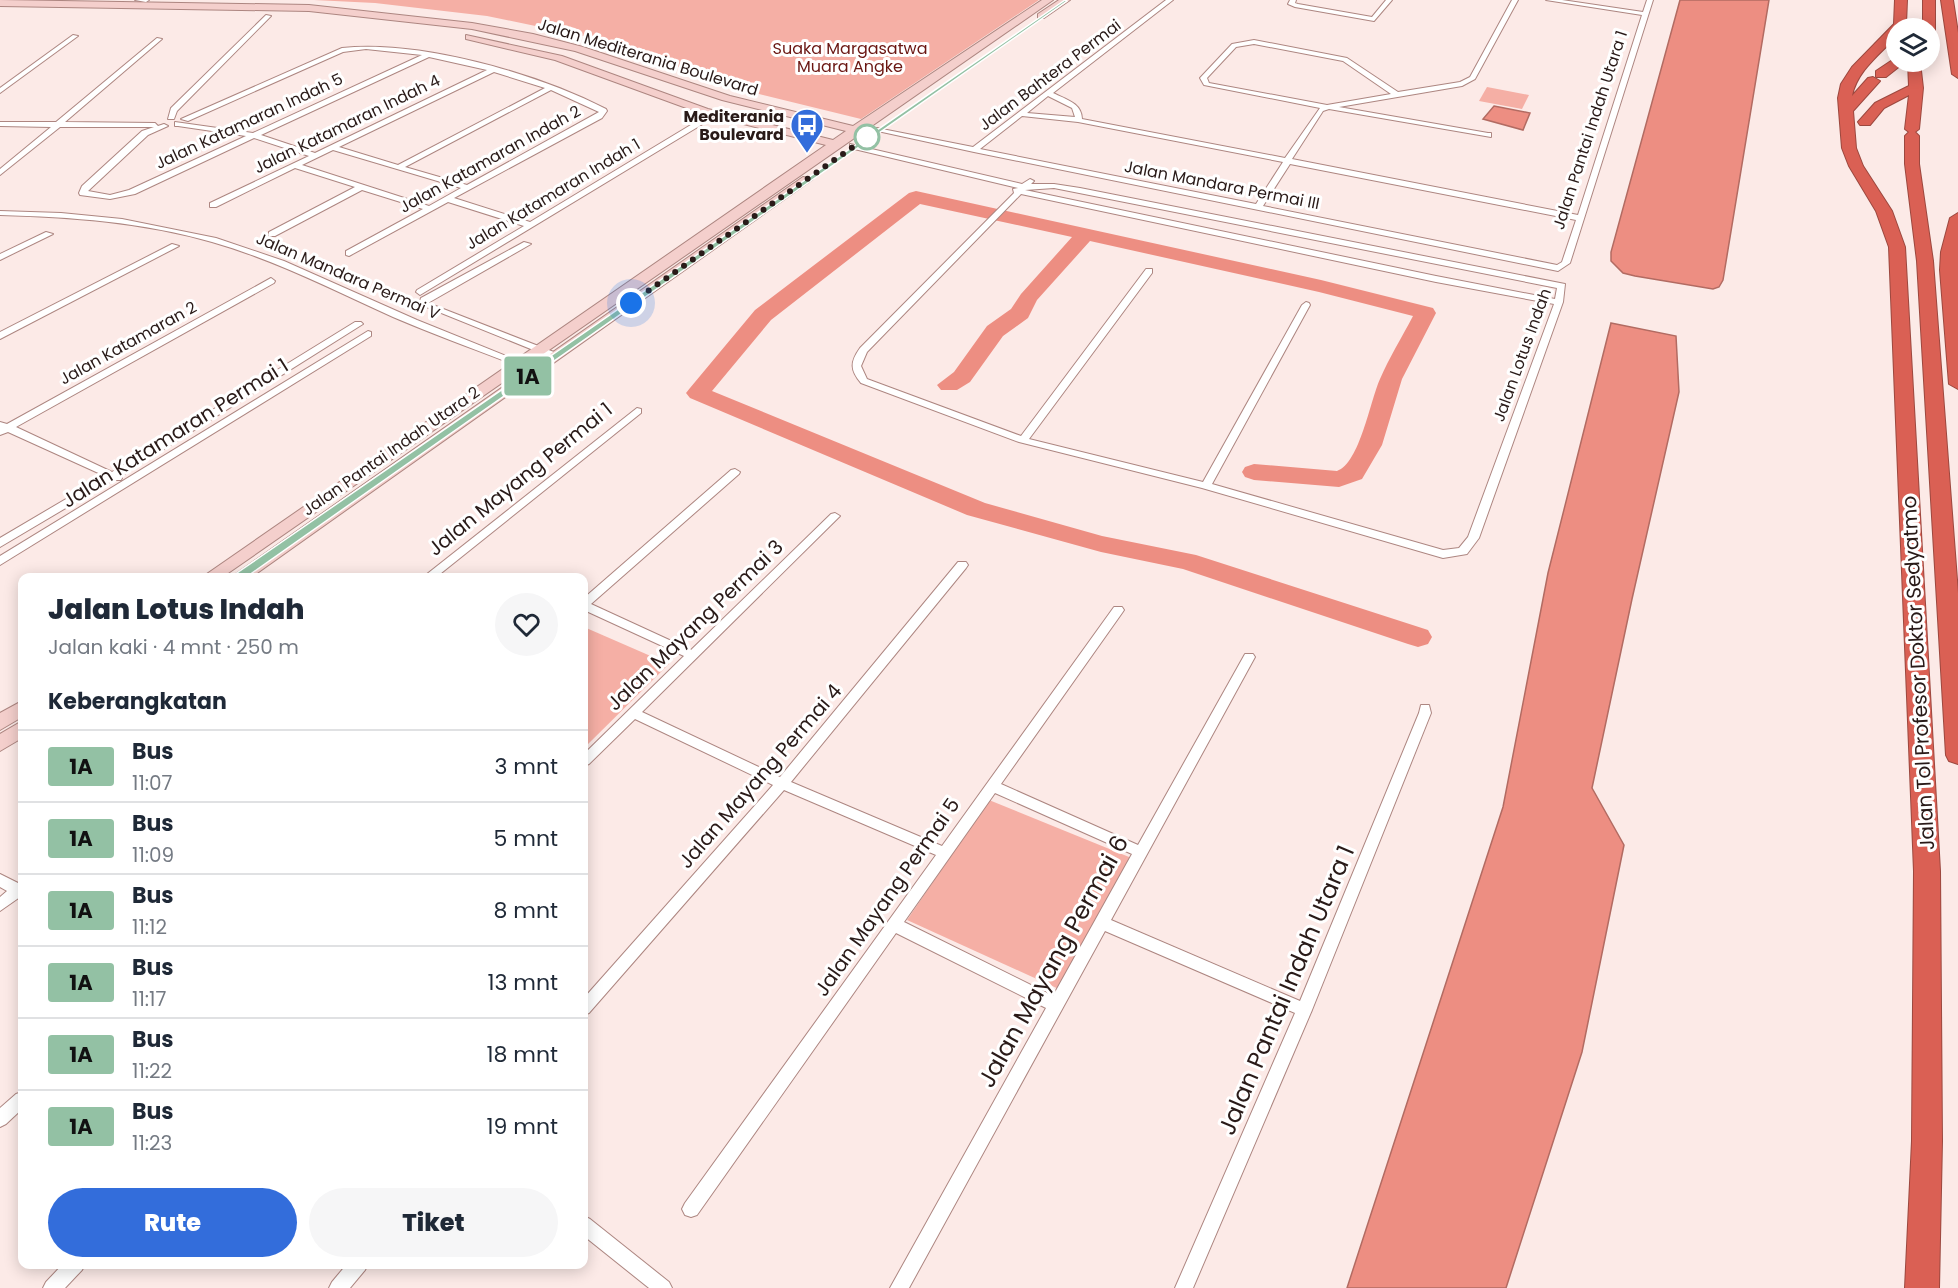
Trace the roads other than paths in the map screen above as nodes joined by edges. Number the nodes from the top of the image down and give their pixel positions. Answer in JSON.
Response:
{"nodes":[{"id":1,"x":138,"y":0,"type":"edge"},
{"id":2,"x":146,"y":0,"type":"edge"},
{"id":3,"x":1048,"y":0,"type":"edge"},
{"id":4,"x":1065,"y":0,"type":"edge"},
{"id":5,"x":1170,"y":0,"type":"edge"},
{"id":6,"x":1293,"y":0,"type":"edge"},
{"id":7,"x":1389,"y":0,"type":"edge"},
{"id":8,"x":1515,"y":0,"type":"edge"},
{"id":9,"x":1549,"y":0,"type":"edge"},
{"id":10,"x":1650,"y":0,"type":"edge"},
{"id":11,"x":1901,"y":0,"type":"edge"},
{"id":12,"x":1913,"y":0,"type":"edge"},
{"id":13,"x":1929,"y":0,"type":"edge"},
{"id":14,"x":1947,"y":0,"type":"edge"},
{"id":15,"x":2,"y":4,"type":"edge"},
{"id":16,"x":104,"y":5,"type":"junction"},
{"id":17,"x":92,"y":13,"type":"junction"},
{"id":18,"x":1645,"y":14,"type":"junction"},
{"id":19,"x":271,"y":16,"type":"junction"},
{"id":20,"x":1900,"y":18,"type":"edge"},
{"id":21,"x":1913,"y":18,"type":"edge"},
{"id":22,"x":1929,"y":18,"type":"edge"},
{"id":23,"x":75,"y":36,"type":"dead end"},
{"id":24,"x":159,"y":39,"type":"dead end"},
{"id":25,"x":1886,"y":40,"type":"edge"},
{"id":26,"x":427,"y":55,"type":"junction"},
{"id":27,"x":493,"y":70,"type":"junction"},
{"id":28,"x":1886,"y":71,"type":"edge"},
{"id":29,"x":1915,"y":72,"type":"edge"},
{"id":30,"x":1924,"y":72,"type":"edge"},
{"id":31,"x":1958,"y":74,"type":"edge"},
{"id":32,"x":550,"y":88,"type":"junction"},
{"id":33,"x":1916,"y":88,"type":"junction"},
{"id":34,"x":701,"y":89,"type":"junction"},
{"id":35,"x":0,"y":91,"type":"edge"},
{"id":36,"x":1047,"y":93,"type":"junction"},
{"id":37,"x":1396,"y":94,"type":"junction"},
{"id":38,"x":676,"y":100,"type":"junction"},
{"id":39,"x":1330,"y":106,"type":"junction"},
{"id":40,"x":905,"y":111,"type":"dead end"},
{"id":41,"x":1845,"y":112,"type":"junction"},
{"id":42,"x":1020,"y":114,"type":"junction"},
{"id":43,"x":171,"y":117,"type":"junction"},
{"id":44,"x":185,"y":119,"type":"junction"},
{"id":45,"x":1078,"y":120,"type":"junction"},
{"id":46,"x":702,"y":122,"type":"dead end"},
{"id":47,"x":0,"y":124,"type":"edge"},
{"id":48,"x":178,"y":124,"type":"junction"},
{"id":49,"x":56,"y":125,"type":"junction"},
{"id":50,"x":162,"y":125,"type":"junction"},
{"id":51,"x":882,"y":127,"type":"joint"},
{"id":52,"x":252,"y":135,"type":"junction"},
{"id":53,"x":1488,"y":135,"type":"dead end"},
{"id":54,"x":856,"y":139,"type":"junction"},
{"id":55,"x":835,"y":144,"type":"junction"},
{"id":56,"x":333,"y":148,"type":"junction"},
{"id":57,"x":974,"y":150,"type":"junction"},
{"id":58,"x":317,"y":156,"type":"junction"},
{"id":59,"x":1288,"y":159,"type":"junction"},
{"id":60,"x":813,"y":160,"type":"junction"},
{"id":61,"x":296,"y":166,"type":"junction"},
{"id":62,"x":401,"y":166,"type":"junction"},
{"id":63,"x":0,"y":173,"type":"edge"},
{"id":64,"x":942,"y":176,"type":"dead end"},
{"id":65,"x":1027,"y":186,"type":"junction"},
{"id":66,"x":362,"y":187,"type":"junction"},
{"id":67,"x":1870,"y":187,"type":"junction"},
{"id":68,"x":469,"y":188,"type":"junction"},
{"id":69,"x":448,"y":199,"type":"junction"},
{"id":70,"x":213,"y":205,"type":"dead end"},
{"id":71,"x":1258,"y":207,"type":"junction"},
{"id":72,"x":431,"y":208,"type":"junction"},
{"id":73,"x":0,"y":213,"type":"edge"},
{"id":74,"x":1581,"y":218,"type":"junction"},
{"id":75,"x":531,"y":225,"type":"junction"},
{"id":76,"x":1957,"y":226,"type":"edge"},
{"id":77,"x":49,"y":234,"type":"dead end"},
{"id":78,"x":272,"y":234,"type":"dead end"},
{"id":79,"x":527,"y":244,"type":"dead end"},
{"id":80,"x":175,"y":246,"type":"dead end"},
{"id":81,"x":350,"y":253,"type":"dead end"},
{"id":82,"x":0,"y":257,"type":"edge"},
{"id":83,"x":1560,"y":268,"type":"joint"},
{"id":84,"x":1149,"y":271,"type":"dead end"},
{"id":85,"x":271,"y":281,"type":"dead end"},
{"id":86,"x":420,"y":292,"type":"dead end"},
{"id":87,"x":1558,"y":302,"type":"junction"},
{"id":88,"x":1306,"y":305,"type":"dead end"},
{"id":89,"x":358,"y":324,"type":"dead end"},
{"id":90,"x":368,"y":334,"type":"dead end"},
{"id":91,"x":0,"y":336,"type":"edge"},
{"id":92,"x":538,"y":349,"type":"junction"},
{"id":93,"x":556,"y":356,"type":"junction"},
{"id":94,"x":518,"y":362,"type":"junction"},
{"id":95,"x":536,"y":370,"type":"junction"},
{"id":96,"x":1958,"y":384,"type":"edge"},
{"id":97,"x":637,"y":411,"type":"dead end"},
{"id":98,"x":2,"y":428,"type":"edge"},
{"id":99,"x":1023,"y":440,"type":"junction"},
{"id":100,"x":735,"y":472,"type":"dead end"},
{"id":101,"x":113,"y":476,"type":"junction"},
{"id":102,"x":130,"y":483,"type":"junction"},
{"id":103,"x":1206,"y":486,"type":"junction"},
{"id":104,"x":835,"y":516,"type":"dead end"},
{"id":105,"x":0,"y":543,"type":"edge"},
{"id":106,"x":0,"y":561,"type":"edge"},
{"id":107,"x":962,"y":565,"type":"dead end"},
{"id":108,"x":216,"y":573,"type":"edge"},
{"id":109,"x":245,"y":573,"type":"edge"},
{"id":110,"x":433,"y":573,"type":"edge"},
{"id":111,"x":588,"y":601,"type":"edge"},
{"id":112,"x":588,"y":607,"type":"edge"},
{"id":113,"x":1118,"y":610,"type":"dead end"},
{"id":114,"x":692,"y":655,"type":"junction"},
{"id":115,"x":1249,"y":657,"type":"dead end"},
{"id":116,"x":1425,"y":708,"type":"dead end"},
{"id":117,"x":18,"y":711,"type":"edge"},
{"id":118,"x":633,"y":713,"type":"junction"},
{"id":119,"x":0,"y":723,"type":"edge"},
{"id":120,"x":18,"y":731,"type":"edge"},
{"id":121,"x":0,"y":744,"type":"edge"},
{"id":122,"x":1958,"y":755,"type":"edge"},
{"id":123,"x":588,"y":757,"type":"edge"},
{"id":124,"x":782,"y":784,"type":"junction"},
{"id":125,"x":992,"y":786,"type":"junction"},
{"id":126,"x":1141,"y":852,"type":"junction"},
{"id":127,"x":945,"y":853,"type":"junction"},
{"id":128,"x":0,"y":880,"type":"edge"},
{"id":129,"x":18,"y":889,"type":"edge"},
{"id":130,"x":18,"y":892,"type":"edge"},
{"id":131,"x":0,"y":905,"type":"edge"},
{"id":132,"x":1102,"y":923,"type":"junction"},
{"id":133,"x":894,"y":924,"type":"junction"},
{"id":134,"x":588,"y":1003,"type":"edge"},
{"id":135,"x":1056,"y":1005,"type":"junction"},
{"id":136,"x":1304,"y":1010,"type":"junction"},
{"id":137,"x":18,"y":1103,"type":"edge"},
{"id":138,"x":0,"y":1119,"type":"edge"},
{"id":139,"x":691,"y":1209,"type":"dead end"},
{"id":140,"x":588,"y":1229,"type":"edge"},
{"id":141,"x":71,"y":1269,"type":"edge"},
{"id":142,"x":354,"y":1269,"type":"edge"},
{"id":143,"x":52,"y":1288,"type":"edge"},
{"id":144,"x":338,"y":1288,"type":"edge"},
{"id":145,"x":663,"y":1288,"type":"edge"},
{"id":146,"x":899,"y":1288,"type":"edge"},
{"id":147,"x":1184,"y":1288,"type":"edge"},
{"id":148,"x":1922,"y":1288,"type":"edge"}],
"edges":[{"from":1,"to":2,"type":"street"},
{"from":3,"to":54,"type":"street","name":"Jalan Pantai Indah Utara 2"},
{"from":4,"to":40,"type":"street"},
{"from":5,"to":36,"type":"street","name":"Jalan Bahtera Permai"},
{"from":6,"to":7,"type":"street"},
{"from":8,"to":37,"type":"street"},
{"from":9,"to":18,"type":"street"},
{"from":10,"to":18,"type":"street","name":"Jalan Pantai Indah Utara 1"},
{"from":11,"to":20,"type":"highway"},
{"from":12,"to":21,"type":"highway"},
{"from":13,"to":22,"type":"highway"},
{"from":14,"to":31,"type":"highway"},
{"from":15,"to":16,"type":"street","name":"Jalan Mediterania Boulevard"},
{"from":15,"to":17,"type":"street","name":"Jalan Mediterania Boulevard"},
{"from":16,"to":17,"type":"street"},
{"from":16,"to":34,"type":"street","name":"Jalan Mediterania Boulevard"},
{"from":17,"to":19,"type":"street","name":"Jalan Mediterania Boulevard"},
{"from":18,"to":74,"type":"street","name":"Jalan Pantai Indah Utara 1"},
{"from":19,"to":38,"type":"street","name":"Jalan Mediterania Boulevard"},
{"from":19,"to":43,"type":"street"},
{"from":23,"to":35,"type":"street"},
{"from":24,"to":49,"type":"street"},
{"from":25,"to":41,"type":"highway","name":"Jalan Tol Profesor Doktor Sedyatmo"},
{"from":26,"to":27,"type":"street","name":"Jalan Katamaran Indah 2"},
{"from":26,"to":44,"type":"street","name":"Jalan Katamaran Indah 2"},
{"from":26,"to":52,"type":"street","name":"Jalan Katamaran Indah 5"},
{"from":27,"to":32,"type":"street","name":"Jalan Katamaran Indah 2"},
{"from":27,"to":56,"type":"street","name":"Jalan Katamaran Indah 4"},
{"from":28,"to":41,"type":"highway"},
{"from":29,"to":33,"type":"highway","name":"Jalan Tol Profesor Doktor Sedyatmo"},
{"from":30,"to":33,"type":"highway","name":"Jalan Tol Profesor Doktor Sedyatmo"},
{"from":32,"to":62,"type":"street"},
{"from":32,"to":68,"type":"street","name":"Jalan Katamaran Indah 2"},
{"from":33,"to":67,"type":"highway"},
{"from":33,"to":122,"type":"highway","name":"Jalan Tol Profesor Doktor Sedyatmo"},
{"from":34,"to":38,"type":"street"},
{"from":34,"to":54,"type":"street","name":"Jalan Mediterania Boulevard"},
{"from":36,"to":42,"type":"street","name":"Jalan Bahtera Permai"},
{"from":36,"to":45,"type":"street"},
{"from":37,"to":39,"type":"street"},
{"from":37,"to":39,"type":"street"},
{"from":38,"to":55,"type":"street","name":"Jalan Mediterania Boulevard"},
{"from":39,"to":53,"type":"street"},
{"from":39,"to":59,"type":"street"},
{"from":41,"to":67,"type":"highway","name":"Jalan Tol Profesor Doktor Sedyatmo"},
{"from":42,"to":45,"type":"street"},
{"from":42,"to":57,"type":"street","name":"Jalan Bahtera Permai"},
{"from":43,"to":44,"type":"street"},
{"from":43,"to":50,"type":"street"},
{"from":44,"to":48,"type":"street"},
{"from":45,"to":59,"type":"street"},
{"from":46,"to":75,"type":"street","name":"Jalan Katamaran Indah 1"},
{"from":47,"to":49,"type":"street"},
{"from":48,"to":50,"type":"street"},
{"from":48,"to":52,"type":"street"},
{"from":49,"to":50,"type":"street"},
{"from":49,"to":63,"type":"street"},
{"from":50,"to":52,"type":"street","name":"Jalan Katamaran Indah 5"},
{"from":51,"to":54,"type":"street","name":"Jalan Pantai Indah Utara 2"},
{"from":51,"to":57,"type":"street","name":"Jalan Mandara Permai III"},
{"from":52,"to":58,"type":"street"},
{"from":54,"to":55,"type":"street","name":"Jalan Pantai Indah Utara 2"},
{"from":54,"to":60,"type":"street"},
{"from":54,"to":65,"type":"street","name":"Jalan Lotus Indah"},
{"from":54,"to":93,"type":"street","name":"Jalan Pantai Indah Utara 2"},
{"from":55,"to":60,"type":"street","name":"Jalan Pantai Indah Utara 2"},
{"from":56,"to":58,"type":"street","name":"Jalan Katamaran Indah 4"},
{"from":56,"to":62,"type":"street"},
{"from":57,"to":71,"type":"street","name":"Jalan Mandara Permai III"},
{"from":58,"to":61,"type":"street","name":"Jalan Katamaran Indah 4"},
{"from":59,"to":71,"type":"street"},
{"from":59,"to":74,"type":"street"},
{"from":60,"to":92,"type":"street","name":"Jalan Pantai Indah Utara 2"},
{"from":61,"to":66,"type":"street"},
{"from":61,"to":70,"type":"street","name":"Jalan Katamaran Indah 4"},
{"from":62,"to":68,"type":"street"},
{"from":64,"to":65,"type":"street"},
{"from":65,"to":87,"type":"street"},
{"from":65,"to":87,"type":"street","name":"Jalan Lotus Indah"},
{"from":65,"to":99,"type":"street","name":"Jalan Lotus Indah"},
{"from":66,"to":72,"type":"street"},
{"from":66,"to":78,"type":"street"},
{"from":67,"to":148,"type":"highway","name":"Jalan Tol Profesor Doktor Sedyatmo"},
{"from":68,"to":69,"type":"street","name":"Jalan Katamaran Indah 2"},
{"from":69,"to":72,"type":"street","name":"Jalan Katamaran Indah 2"},
{"from":69,"to":75,"type":"street"},
{"from":71,"to":83,"type":"street","name":"Jalan Mandara Permai III"},
{"from":72,"to":81,"type":"street","name":"Jalan Katamaran Indah 2"},
{"from":73,"to":94,"type":"street","name":"Jalan Mandara Permai V"},
{"from":74,"to":83,"type":"street","name":"Jalan Pantai Indah Utara 1"},
{"from":75,"to":86,"type":"street","name":"Jalan Katamaran Indah 1"},
{"from":76,"to":96,"type":"highway"},
{"from":77,"to":82,"type":"street"},
{"from":79,"to":92,"type":"street","name":"Jalan Katamaran Indah 1"},
{"from":80,"to":91,"type":"street"},
{"from":84,"to":99,"type":"street"},
{"from":85,"to":98,"type":"street","name":"Jalan Katamaran 2"},
{"from":87,"to":103,"type":"street","name":"Jalan Lotus Indah"},
{"from":88,"to":103,"type":"street"},
{"from":89,"to":101,"type":"street"},
{"from":90,"to":102,"type":"street","name":"Jalan Katamaran Permai 1"},
{"from":92,"to":93,"type":"street","name":"Jalan Katamaran Indah 1"},
{"from":92,"to":94,"type":"street","name":"Jalan Pantai Indah Utara 2"},
{"from":93,"to":95,"type":"street","name":"Jalan Pantai Indah Utara 2"},
{"from":94,"to":95,"type":"street","name":"Jalan Mandara Permai V"},
{"from":94,"to":108,"type":"street","name":"Jalan Pantai Indah Utara 2"},
{"from":95,"to":109,"type":"street","name":"Jalan Pantai Indah Utara 2"},
{"from":97,"to":110,"type":"street","name":"Jalan Mayang Permai 1"},
{"from":98,"to":101,"type":"street"},
{"from":99,"to":103,"type":"street","name":"Jalan Lotus Indah"},
{"from":100,"to":111,"type":"street"},
{"from":101,"to":102,"type":"street"},
{"from":101,"to":105,"type":"street"},
{"from":102,"to":106,"type":"street","name":"Jalan Katamaran Permai 1"},
{"from":104,"to":114,"type":"street","name":"Jalan Mayang Permai 3"},
{"from":107,"to":124,"type":"street","name":"Jalan Mayang Permai 4"},
{"from":112,"to":114,"type":"street"},
{"from":113,"to":125,"type":"street","name":"Jalan Mayang Permai 5"},
{"from":114,"to":118,"type":"street","name":"Jalan Mayang Permai 3"},
{"from":115,"to":126,"type":"street","name":"Jalan Mayang Permai 6"},
{"from":116,"to":136,"type":"street","name":"Jalan Pantai Indah Utara 1"},
{"from":117,"to":119,"type":"street"},
{"from":118,"to":123,"type":"street","name":"Jalan Mayang Permai 3"},
{"from":118,"to":124,"type":"street"},
{"from":120,"to":121,"type":"street"},
{"from":124,"to":127,"type":"street"},
{"from":124,"to":134,"type":"street","name":"Jalan Mayang Permai 4"},
{"from":125,"to":126,"type":"street"},
{"from":125,"to":127,"type":"street","name":"Jalan Mayang Permai 5"},
{"from":126,"to":132,"type":"street","name":"Jalan Mayang Permai 6"},
{"from":127,"to":133,"type":"street","name":"Jalan Mayang Permai 5"},
{"from":128,"to":129,"type":"street"},
{"from":130,"to":131,"type":"street"},
{"from":132,"to":135,"type":"street","name":"Jalan Mayang Permai 6"},
{"from":132,"to":136,"type":"street"},
{"from":133,"to":135,"type":"street"},
{"from":133,"to":139,"type":"street","name":"Jalan Mayang Permai 5"},
{"from":135,"to":146,"type":"street","name":"Jalan Mayang Permai 6"},
{"from":136,"to":147,"type":"street","name":"Jalan Pantai Indah Utara 1"},
{"from":137,"to":138,"type":"street"},
{"from":140,"to":145,"type":"street"},
{"from":141,"to":143,"type":"street"},
{"from":142,"to":144,"type":"street"}]}
